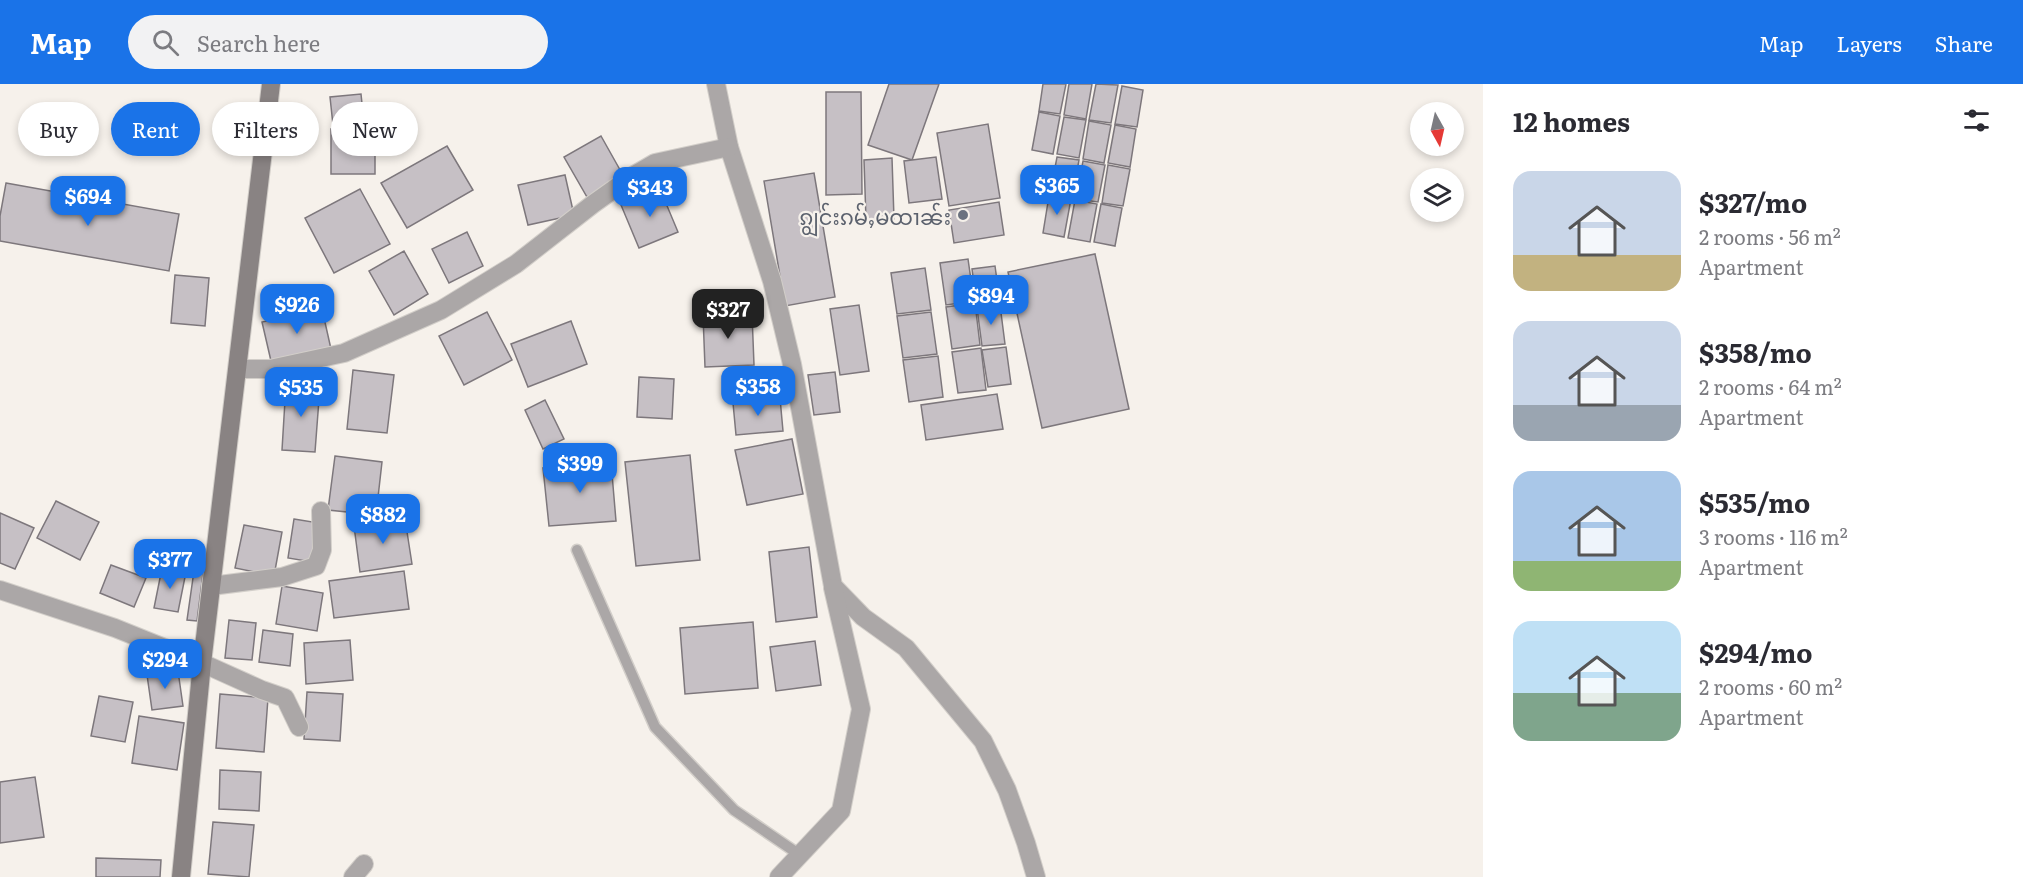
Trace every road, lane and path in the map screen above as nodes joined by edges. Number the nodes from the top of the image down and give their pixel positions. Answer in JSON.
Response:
{"nodes":[{"id":1,"x":271,"y":84,"type":"edge"},
{"id":2,"x":716,"y":84,"type":"edge"},
{"id":3,"x":729,"y":147,"type":"junction"},
{"id":4,"x":238,"y":369,"type":"junction"},
{"id":5,"x":321,"y":511,"type":"dead end"},
{"id":6,"x":577,"y":550,"type":"dead end"},
{"id":7,"x":212,"y":586,"type":"junction"},
{"id":8,"x":833,"y":586,"type":"junction"},
{"id":9,"x":0,"y":590,"type":"edge"},
{"id":10,"x":202,"y":663,"type":"junction"},
{"id":11,"x":299,"y":727,"type":"dead end"},
{"id":12,"x":800,"y":855,"type":"junction"},
{"id":13,"x":181,"y":877,"type":"edge"},
{"id":14,"x":779,"y":877,"type":"edge"},
{"id":15,"x":1035,"y":877,"type":"edge"}],
"edges":[{"from":1,"to":4,"type":"street"},
{"from":2,"to":3,"type":"street"},
{"from":3,"to":4,"type":"street"},
{"from":3,"to":8,"type":"street"},
{"from":4,"to":7,"type":"street"},
{"from":5,"to":7,"type":"street"},
{"from":6,"to":12,"type":"lane"},
{"from":7,"to":10,"type":"street"},
{"from":8,"to":12,"type":"street"},
{"from":8,"to":15,"type":"street"},
{"from":9,"to":10,"type":"street"},
{"from":10,"to":11,"type":"street"},
{"from":10,"to":13,"type":"street"},
{"from":12,"to":14,"type":"street"}]}
